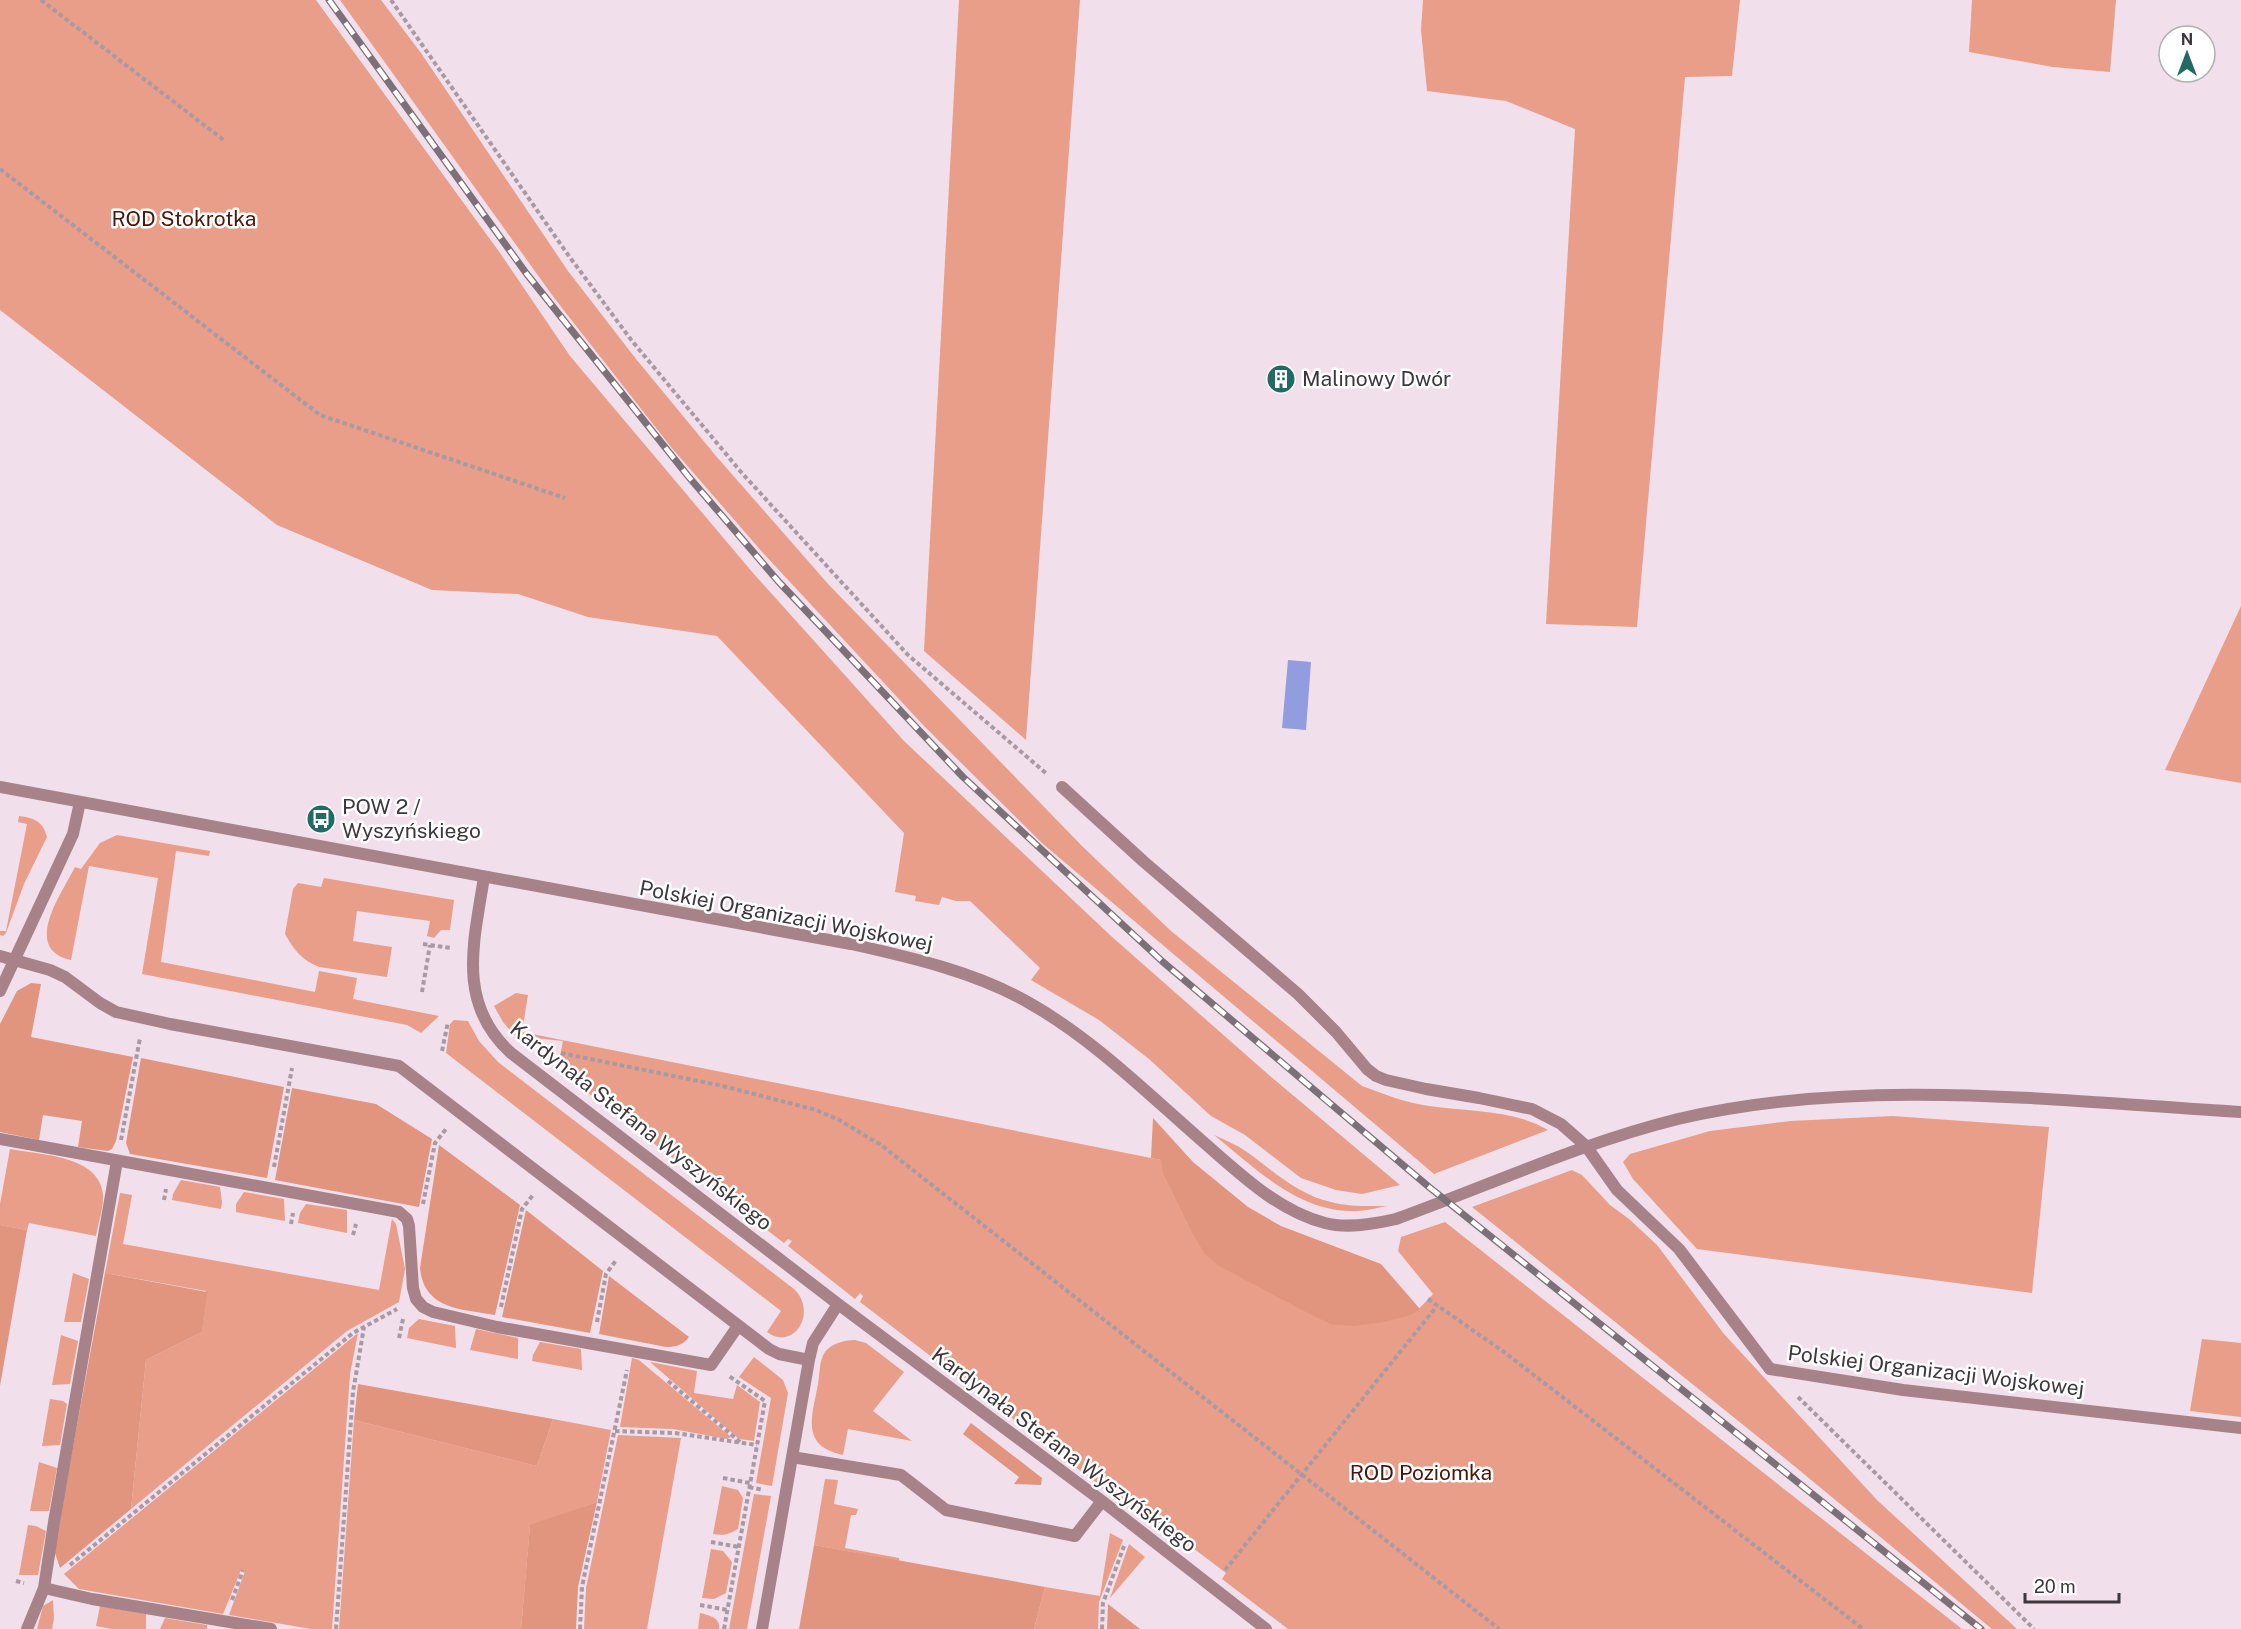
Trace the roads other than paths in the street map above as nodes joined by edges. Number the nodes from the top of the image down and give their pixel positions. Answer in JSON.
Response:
{"nodes":[{"id":1,"x":0,"y":787,"type":"edge"},
{"id":2,"x":1062,"y":788,"type":"road end"},
{"id":3,"x":80,"y":802,"type":"junction"},
{"id":4,"x":484,"y":877,"type":"junction"},
{"id":5,"x":0,"y":956,"type":"edge"},
{"id":6,"x":16,"y":960,"type":"junction"},
{"id":7,"x":0,"y":991,"type":"edge"},
{"id":8,"x":2241,"y":1112,"type":"edge"},
{"id":9,"x":0,"y":1139,"type":"edge"},
{"id":10,"x":1586,"y":1146,"type":"junction"},
{"id":11,"x":117,"y":1161,"type":"junction"},
{"id":12,"x":838,"y":1304,"type":"junction"},
{"id":13,"x":738,"y":1326,"type":"junction"},
{"id":14,"x":809,"y":1360,"type":"junction"},
{"id":15,"x":2241,"y":1428,"type":"edge"},
{"id":16,"x":792,"y":1457,"type":"junction"},
{"id":17,"x":1102,"y":1501,"type":"junction"},
{"id":18,"x":44,"y":1588,"type":"junction"},
{"id":19,"x":27,"y":1629,"type":"edge"},
{"id":20,"x":271,"y":1629,"type":"edge"},
{"id":21,"x":762,"y":1629,"type":"edge"},
{"id":22,"x":1266,"y":1629,"type":"edge"}],
"edges":[{"from":1,"to":3,"type":"street","name":"Polskiej Organizacji Wojskowej"},
{"from":2,"to":10,"type":"street","name":"Polskiej Organizacji Wojskowej"},
{"from":3,"to":4,"type":"street","name":"Polskiej Organizacji Wojskowej"},
{"from":3,"to":6,"type":"street"},
{"from":4,"to":10,"type":"street","name":"Polskiej Organizacji Wojskowej"},
{"from":4,"to":12,"type":"street","name":"Kardynała Stefana Wyszyńskiego"},
{"from":5,"to":6,"type":"street"},
{"from":6,"to":7,"type":"street"},
{"from":6,"to":13,"type":"street"},
{"from":8,"to":10,"type":"street","name":"Polskiej Organizacji Wojskowej"},
{"from":9,"to":11,"type":"street"},
{"from":10,"to":15,"type":"street","name":"Polskiej Organizacji Wojskowej"},
{"from":11,"to":13,"type":"street"},
{"from":11,"to":18,"type":"street"},
{"from":12,"to":14,"type":"street"},
{"from":12,"to":17,"type":"street","name":"Kardynała Stefana Wyszyńskiego"},
{"from":13,"to":14,"type":"street"},
{"from":14,"to":16,"type":"street"},
{"from":16,"to":17,"type":"street"},
{"from":16,"to":21,"type":"street"},
{"from":17,"to":22,"type":"street","name":"Kardynała Stefana Wyszyńskiego"},
{"from":18,"to":19,"type":"street"},
{"from":18,"to":20,"type":"street"}]}
